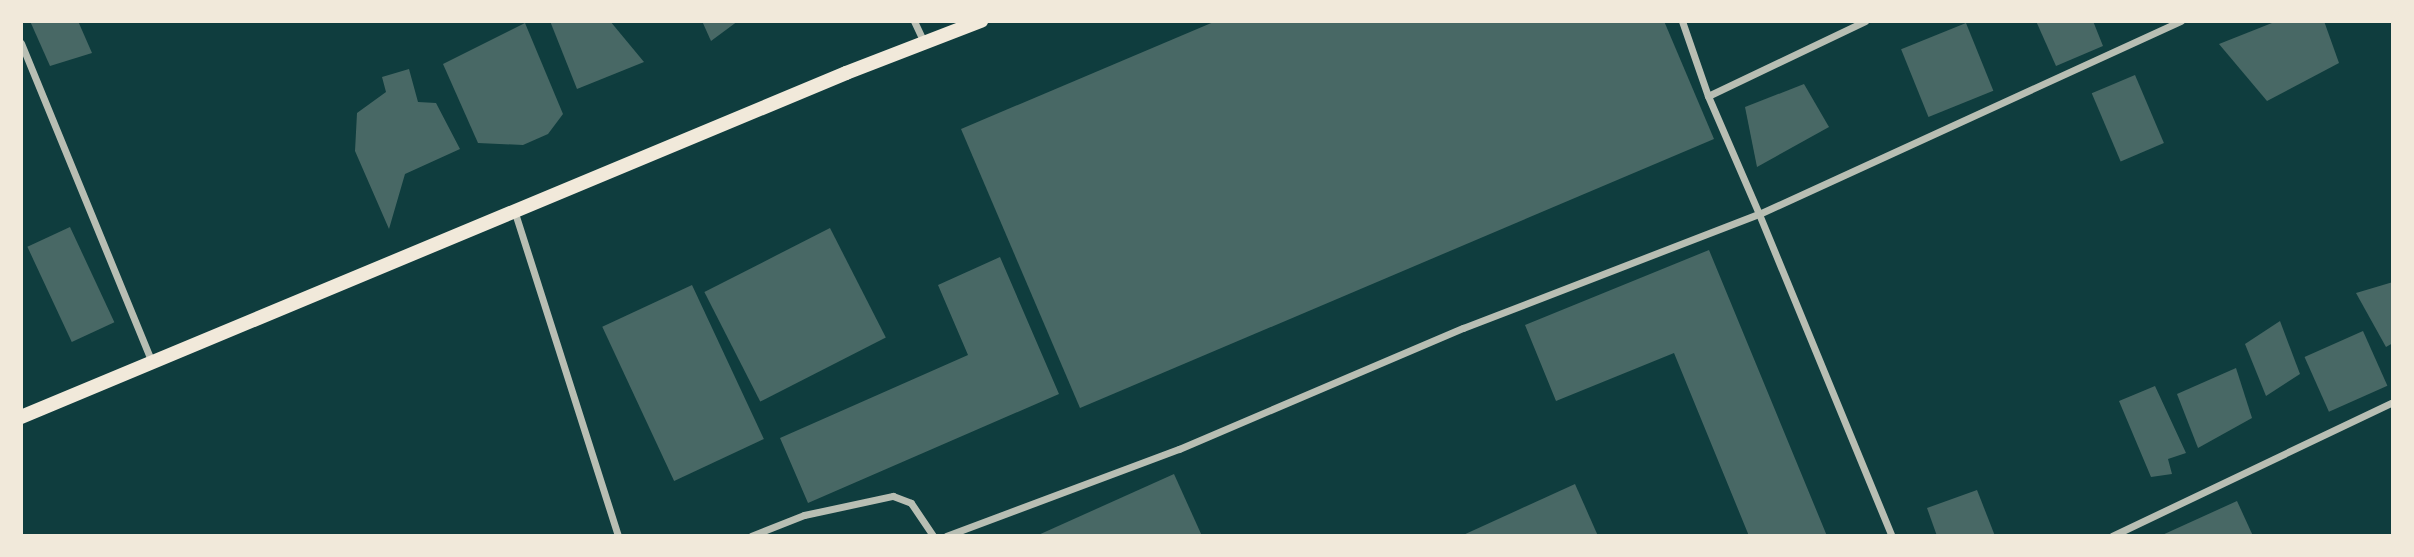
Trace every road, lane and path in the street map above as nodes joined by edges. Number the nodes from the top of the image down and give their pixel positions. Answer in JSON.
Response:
{"nodes":[{"id":1,"x":914,"y":21,"type":"edge"},
{"id":2,"x":981,"y":21,"type":"edge"},
{"id":3,"x":1682,"y":21,"type":"edge"},
{"id":4,"x":1865,"y":21,"type":"edge"},
{"id":5,"x":2181,"y":21,"type":"edge"},
{"id":6,"x":21,"y":43,"type":"edge"},
{"id":7,"x":924,"y":43,"type":"junction"},
{"id":8,"x":1707,"y":96,"type":"junction"},
{"id":9,"x":514,"y":213,"type":"junction"},
{"id":10,"x":1759,"y":214,"type":"junction"},
{"id":11,"x":152,"y":363,"type":"junction"},
{"id":12,"x":2393,"y":402,"type":"edge"},
{"id":13,"x":21,"y":416,"type":"edge"},
{"id":14,"x":618,"y":536,"type":"edge"},
{"id":15,"x":751,"y":536,"type":"edge"},
{"id":16,"x":933,"y":536,"type":"edge"},
{"id":17,"x":946,"y":536,"type":"edge"},
{"id":18,"x":1892,"y":536,"type":"edge"},
{"id":19,"x":2112,"y":536,"type":"edge"}],
"edges":[{"from":1,"to":7,"type":"street"},
{"from":2,"to":7,"type":"main road"},
{"from":3,"to":8,"type":"street"},
{"from":4,"to":8,"type":"street"},
{"from":5,"to":10,"type":"street"},
{"from":6,"to":11,"type":"street"},
{"from":7,"to":9,"type":"main road"},
{"from":8,"to":10,"type":"street"},
{"from":9,"to":11,"type":"main road"},
{"from":9,"to":14,"type":"street"},
{"from":10,"to":17,"type":"street"},
{"from":10,"to":18,"type":"street"},
{"from":11,"to":13,"type":"main road"},
{"from":12,"to":19,"type":"street"},
{"from":15,"to":16,"type":"street"}]}
